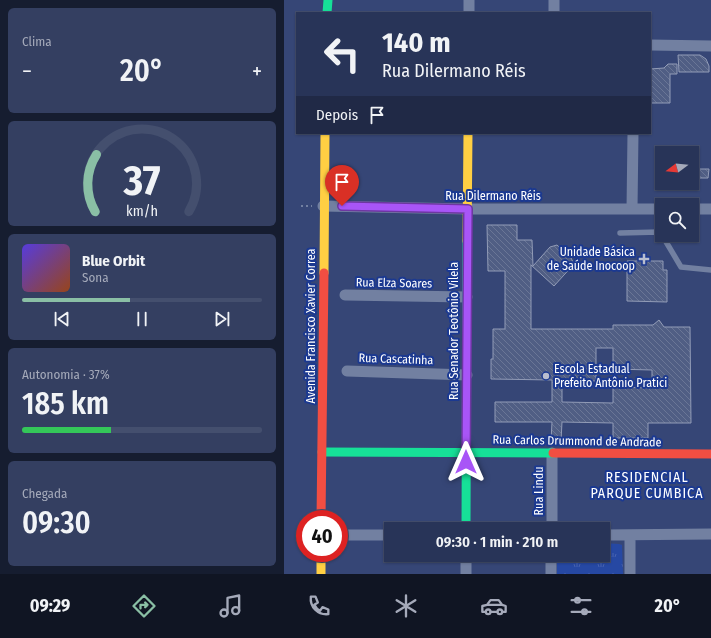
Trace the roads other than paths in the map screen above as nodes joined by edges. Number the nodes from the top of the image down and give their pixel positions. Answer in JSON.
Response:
{"nodes":[{"id":1,"x":328,"y":0,"type":"edge"},
{"id":2,"x":469,"y":0,"type":"edge"},
{"id":3,"x":554,"y":0,"type":"edge"},
{"id":4,"x":327,"y":12,"type":"edge"},
{"id":5,"x":469,"y":12,"type":"edge"},
{"id":6,"x":554,"y":12,"type":"edge"},
{"id":7,"x":651,"y":45,"type":"edge"},
{"id":8,"x":711,"y":46,"type":"edge"},
{"id":9,"x":325,"y":134,"type":"edge"},
{"id":10,"x":468,"y":134,"type":"edge"},
{"id":11,"x":632,"y":134,"type":"edge"},
{"id":12,"x":324,"y":206,"type":"junction"},
{"id":13,"x":468,"y":209,"type":"junction"},
{"id":14,"x":632,"y":209,"type":"junction"},
{"id":15,"x":655,"y":209,"type":"edge"},
{"id":16,"x":699,"y":209,"type":"edge"},
{"id":17,"x":711,"y":209,"type":"edge"},
{"id":18,"x":655,"y":232,"type":"edge"},
{"id":19,"x":620,"y":233,"type":"dead end"},
{"id":20,"x":666,"y":242,"type":"edge"},
{"id":21,"x":711,"y":270,"type":"edge"},
{"id":22,"x":345,"y":295,"type":"dead end"},
{"id":23,"x":467,"y":297,"type":"junction"},
{"id":24,"x":347,"y":371,"type":"dead end"},
{"id":25,"x":467,"y":374,"type":"junction"},
{"id":26,"x":322,"y":452,"type":"junction"},
{"id":27,"x":466,"y":452,"type":"junction"},
{"id":28,"x":552,"y":453,"type":"junction"},
{"id":29,"x":711,"y":454,"type":"edge"},
{"id":30,"x":322,"y":510,"type":"edge"},
{"id":31,"x":466,"y":522,"type":"edge"},
{"id":32,"x":552,"y":522,"type":"edge"},
{"id":33,"x":711,"y":534,"type":"edge"},
{"id":34,"x":348,"y":535,"type":"edge"},
{"id":35,"x":384,"y":535,"type":"edge"},
{"id":36,"x":610,"y":535,"type":"edge"},
{"id":37,"x":630,"y":535,"type":"junction"},
{"id":38,"x":321,"y":562,"type":"edge"},
{"id":39,"x":466,"y":562,"type":"edge"},
{"id":40,"x":551,"y":562,"type":"edge"},
{"id":41,"x":321,"y":574,"type":"edge"},
{"id":42,"x":466,"y":574,"type":"edge"},
{"id":43,"x":551,"y":574,"type":"edge"},
{"id":44,"x":630,"y":574,"type":"edge"}],
"edges":[{"from":1,"to":4,"type":"street"},
{"from":2,"to":5,"type":"street"},
{"from":3,"to":6,"type":"street"},
{"from":7,"to":8,"type":"street"},
{"from":9,"to":12,"type":"street","name":"Avenida Francisco Xavier Correa"},
{"from":10,"to":13,"type":"street","name":"Rua Senador Teotônio Vilela"},
{"from":11,"to":14,"type":"street"},
{"from":12,"to":13,"type":"street","name":"Rua Dilermano Réis"},
{"from":12,"to":26,"type":"street","name":"Avenida Francisco Xavier Correa"},
{"from":13,"to":14,"type":"street","name":"Rua Dilermano Réis"},
{"from":13,"to":23,"type":"street","name":"Rua Senador Teotônio Vilela"},
{"from":14,"to":15,"type":"street","name":"Rua Dilermano Réis"},
{"from":16,"to":17,"type":"street"},
{"from":18,"to":19,"type":"lane"},
{"from":20,"to":21,"type":"lane"},
{"from":22,"to":23,"type":"street","name":"Rua Elza Soares"},
{"from":23,"to":25,"type":"street","name":"Rua Senador Teotônio Vilela"},
{"from":24,"to":25,"type":"street","name":"Rua Cascatinha"},
{"from":25,"to":27,"type":"street","name":"Rua Senador Teotônio Vilela"},
{"from":26,"to":27,"type":"street","name":"Rua Carlos Drummond de Andrade"},
{"from":26,"to":30,"type":"street","name":"Avenida Francisco Xavier Correa"},
{"from":27,"to":28,"type":"street","name":"Rua Carlos Drummond de Andrade"},
{"from":27,"to":31,"type":"street","name":"Rua Senador Teotônio Vilela"},
{"from":28,"to":29,"type":"street","name":"Rua Carlos Drummond de Andrade"},
{"from":28,"to":32,"type":"street","name":"Rua Lindu"},
{"from":33,"to":37,"type":"street"},
{"from":34,"to":35,"type":"street"},
{"from":36,"to":37,"type":"street"},
{"from":37,"to":44,"type":"street"},
{"from":38,"to":41,"type":"street"},
{"from":39,"to":42,"type":"street"},
{"from":40,"to":43,"type":"street"}]}
